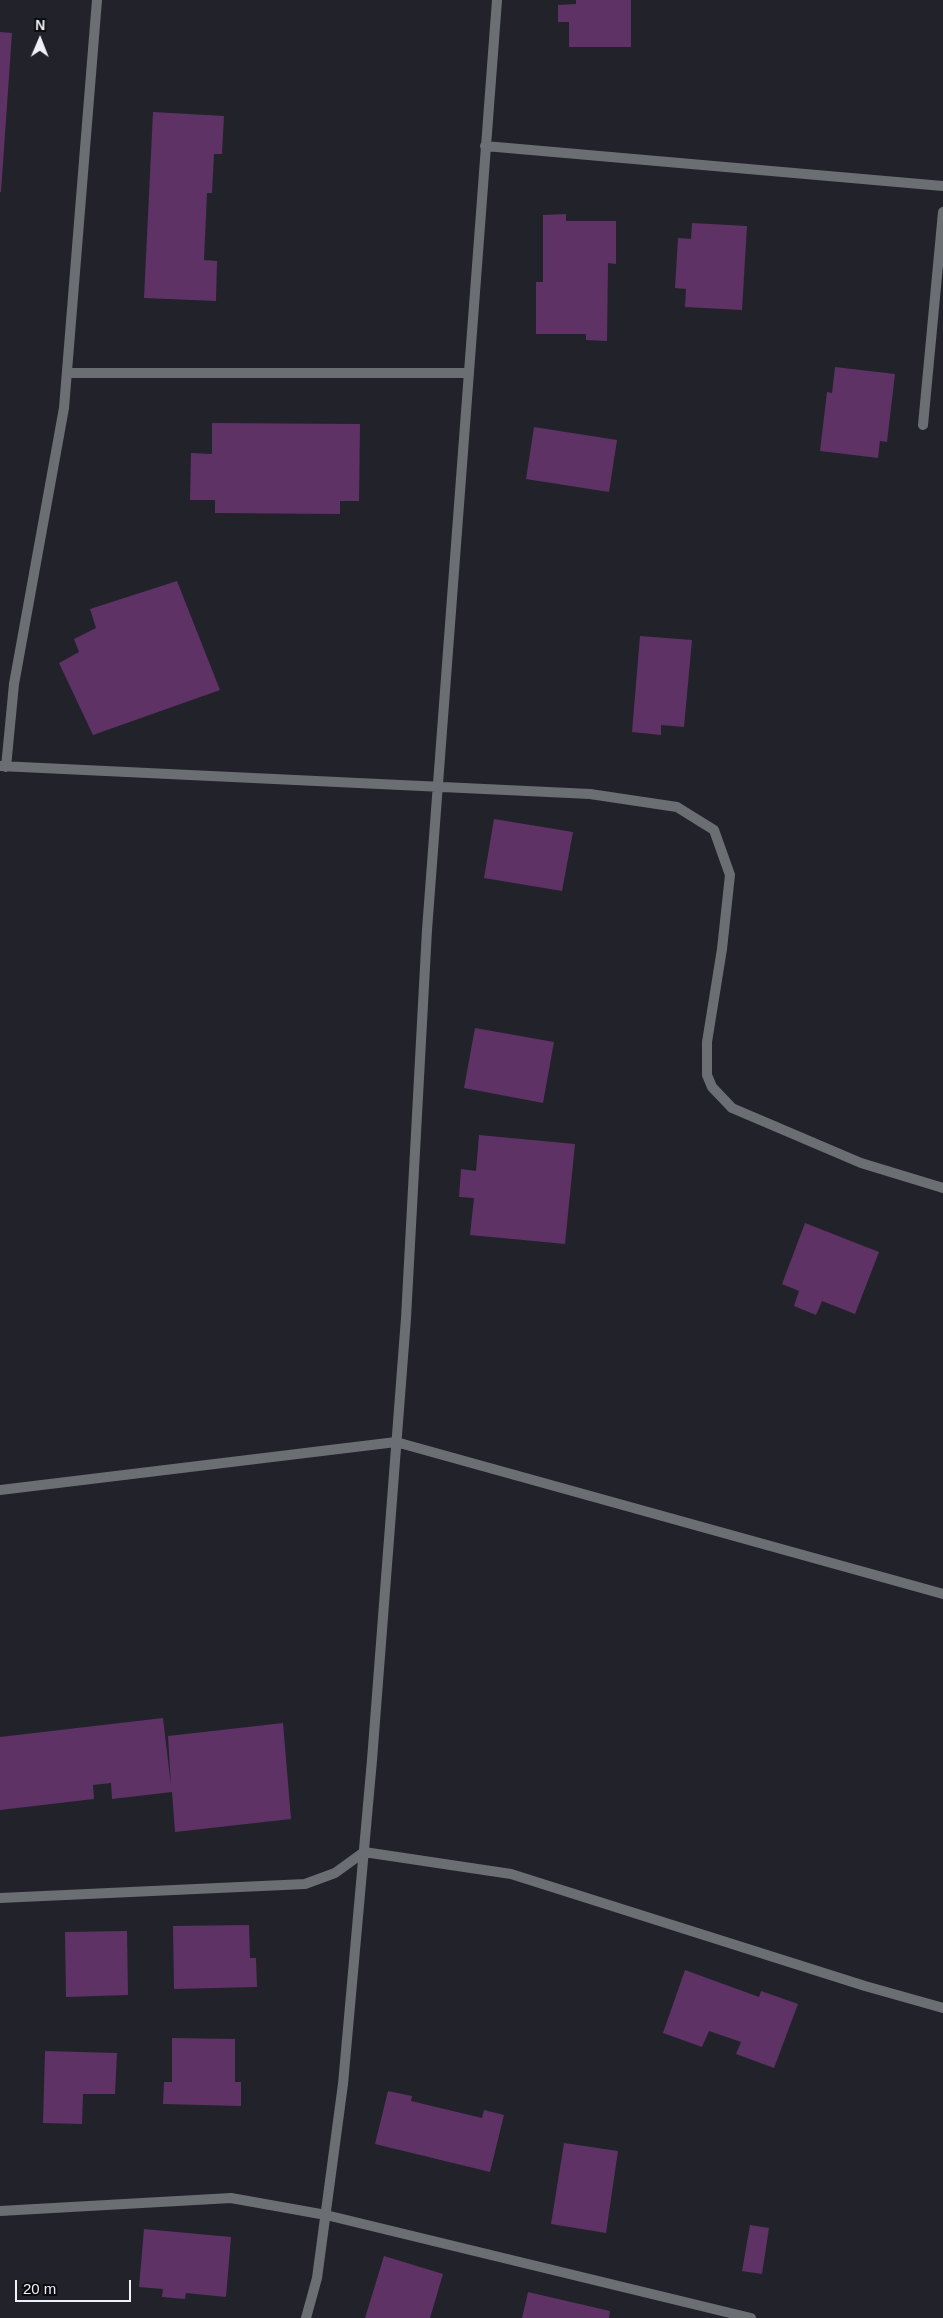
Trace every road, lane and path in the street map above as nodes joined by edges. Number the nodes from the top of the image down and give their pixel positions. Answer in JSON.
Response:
{"nodes":[{"id":1,"x":98,"y":0,"type":"edge"},
{"id":2,"x":497,"y":0,"type":"edge"},
{"id":3,"x":485,"y":146,"type":"junction"},
{"id":4,"x":943,"y":186,"type":"edge"},
{"id":5,"x":943,"y":212,"type":"edge"},
{"id":6,"x":67,"y":372,"type":"junction"},
{"id":7,"x":469,"y":373,"type":"junction"},
{"id":8,"x":923,"y":425,"type":"dead end"},
{"id":9,"x":3,"y":766,"type":"edge"},
{"id":10,"x":438,"y":786,"type":"junction"},
{"id":11,"x":943,"y":1188,"type":"edge"},
{"id":12,"x":396,"y":1442,"type":"junction"},
{"id":13,"x":0,"y":1490,"type":"edge"},
{"id":14,"x":943,"y":1594,"type":"edge"},
{"id":15,"x":364,"y":1852,"type":"junction"},
{"id":16,"x":0,"y":1898,"type":"edge"},
{"id":17,"x":943,"y":2008,"type":"edge"},
{"id":18,"x":0,"y":2211,"type":"edge"},
{"id":19,"x":326,"y":2215,"type":"junction"},
{"id":20,"x":306,"y":2318,"type":"edge"},
{"id":21,"x":751,"y":2318,"type":"edge"}],
"edges":[{"from":1,"to":6,"type":"street"},
{"from":2,"to":3,"type":"street"},
{"from":3,"to":4,"type":"street"},
{"from":3,"to":7,"type":"street"},
{"from":5,"to":8,"type":"street"},
{"from":6,"to":7,"type":"street"},
{"from":6,"to":9,"type":"street"},
{"from":7,"to":10,"type":"street"},
{"from":9,"to":10,"type":"street"},
{"from":10,"to":11,"type":"street"},
{"from":10,"to":12,"type":"street"},
{"from":12,"to":13,"type":"street"},
{"from":12,"to":14,"type":"street"},
{"from":12,"to":15,"type":"street"},
{"from":15,"to":16,"type":"street"},
{"from":15,"to":17,"type":"street"},
{"from":15,"to":19,"type":"street"},
{"from":18,"to":19,"type":"street"},
{"from":19,"to":20,"type":"street"},
{"from":19,"to":21,"type":"street"}]}
